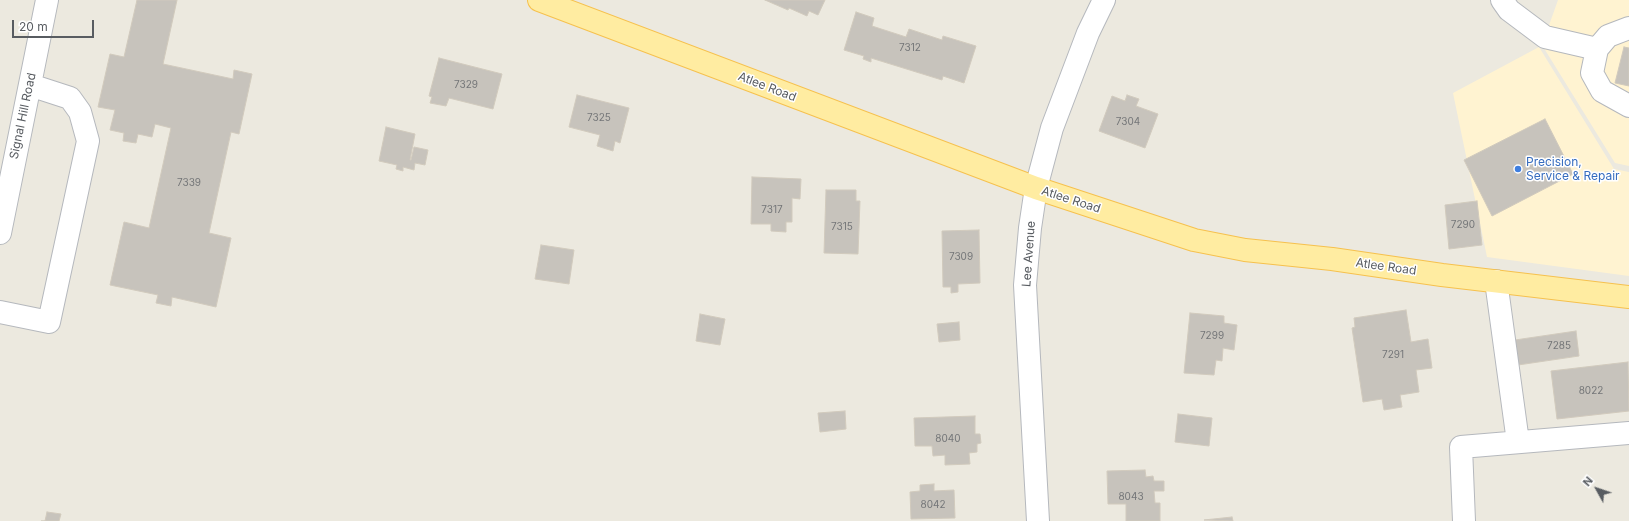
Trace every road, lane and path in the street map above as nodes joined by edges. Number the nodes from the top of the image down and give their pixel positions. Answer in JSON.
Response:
{"nodes":[{"id":1,"x":47,"y":0,"type":"edge"},
{"id":2,"x":1104,"y":0,"type":"edge"},
{"id":3,"x":1502,"y":0,"type":"edge"},
{"id":4,"x":549,"y":2,"type":"edge"},
{"id":5,"x":1629,"y":28,"type":"edge"},
{"id":6,"x":1597,"y":49,"type":"junction"},
{"id":7,"x":30,"y":85,"type":"junction"},
{"id":8,"x":1629,"y":106,"type":"edge"},
{"id":9,"x":1036,"y":188,"type":"junction"},
{"id":10,"x":0,"y":233,"type":"edge"},
{"id":11,"x":1496,"y":281,"type":"junction"},
{"id":12,"x":1629,"y":297,"type":"edge"},
{"id":13,"x":0,"y":312,"type":"edge"},
{"id":14,"x":1629,"y":433,"type":"edge"},
{"id":15,"x":1518,"y":442,"type":"junction"},
{"id":16,"x":1038,"y":521,"type":"edge"},
{"id":17,"x":1464,"y":521,"type":"edge"}],
"edges":[{"from":1,"to":7,"type":"street","name":"Signal Hill Road"},
{"from":2,"to":9,"type":"street","name":"Lee Avenue"},
{"from":3,"to":6,"type":"street"},
{"from":4,"to":9,"type":"main road","name":"Atlee Road"},
{"from":5,"to":6,"type":"street"},
{"from":6,"to":8,"type":"street"},
{"from":7,"to":10,"type":"street","name":"Signal Hill Road"},
{"from":7,"to":13,"type":"street"},
{"from":9,"to":11,"type":"main road","name":"Atlee Road"},
{"from":9,"to":16,"type":"street","name":"Lee Avenue"},
{"from":11,"to":12,"type":"main road","name":"Atlee Road"},
{"from":11,"to":15,"type":"street"},
{"from":14,"to":15,"type":"street"},
{"from":15,"to":17,"type":"street"}]}
